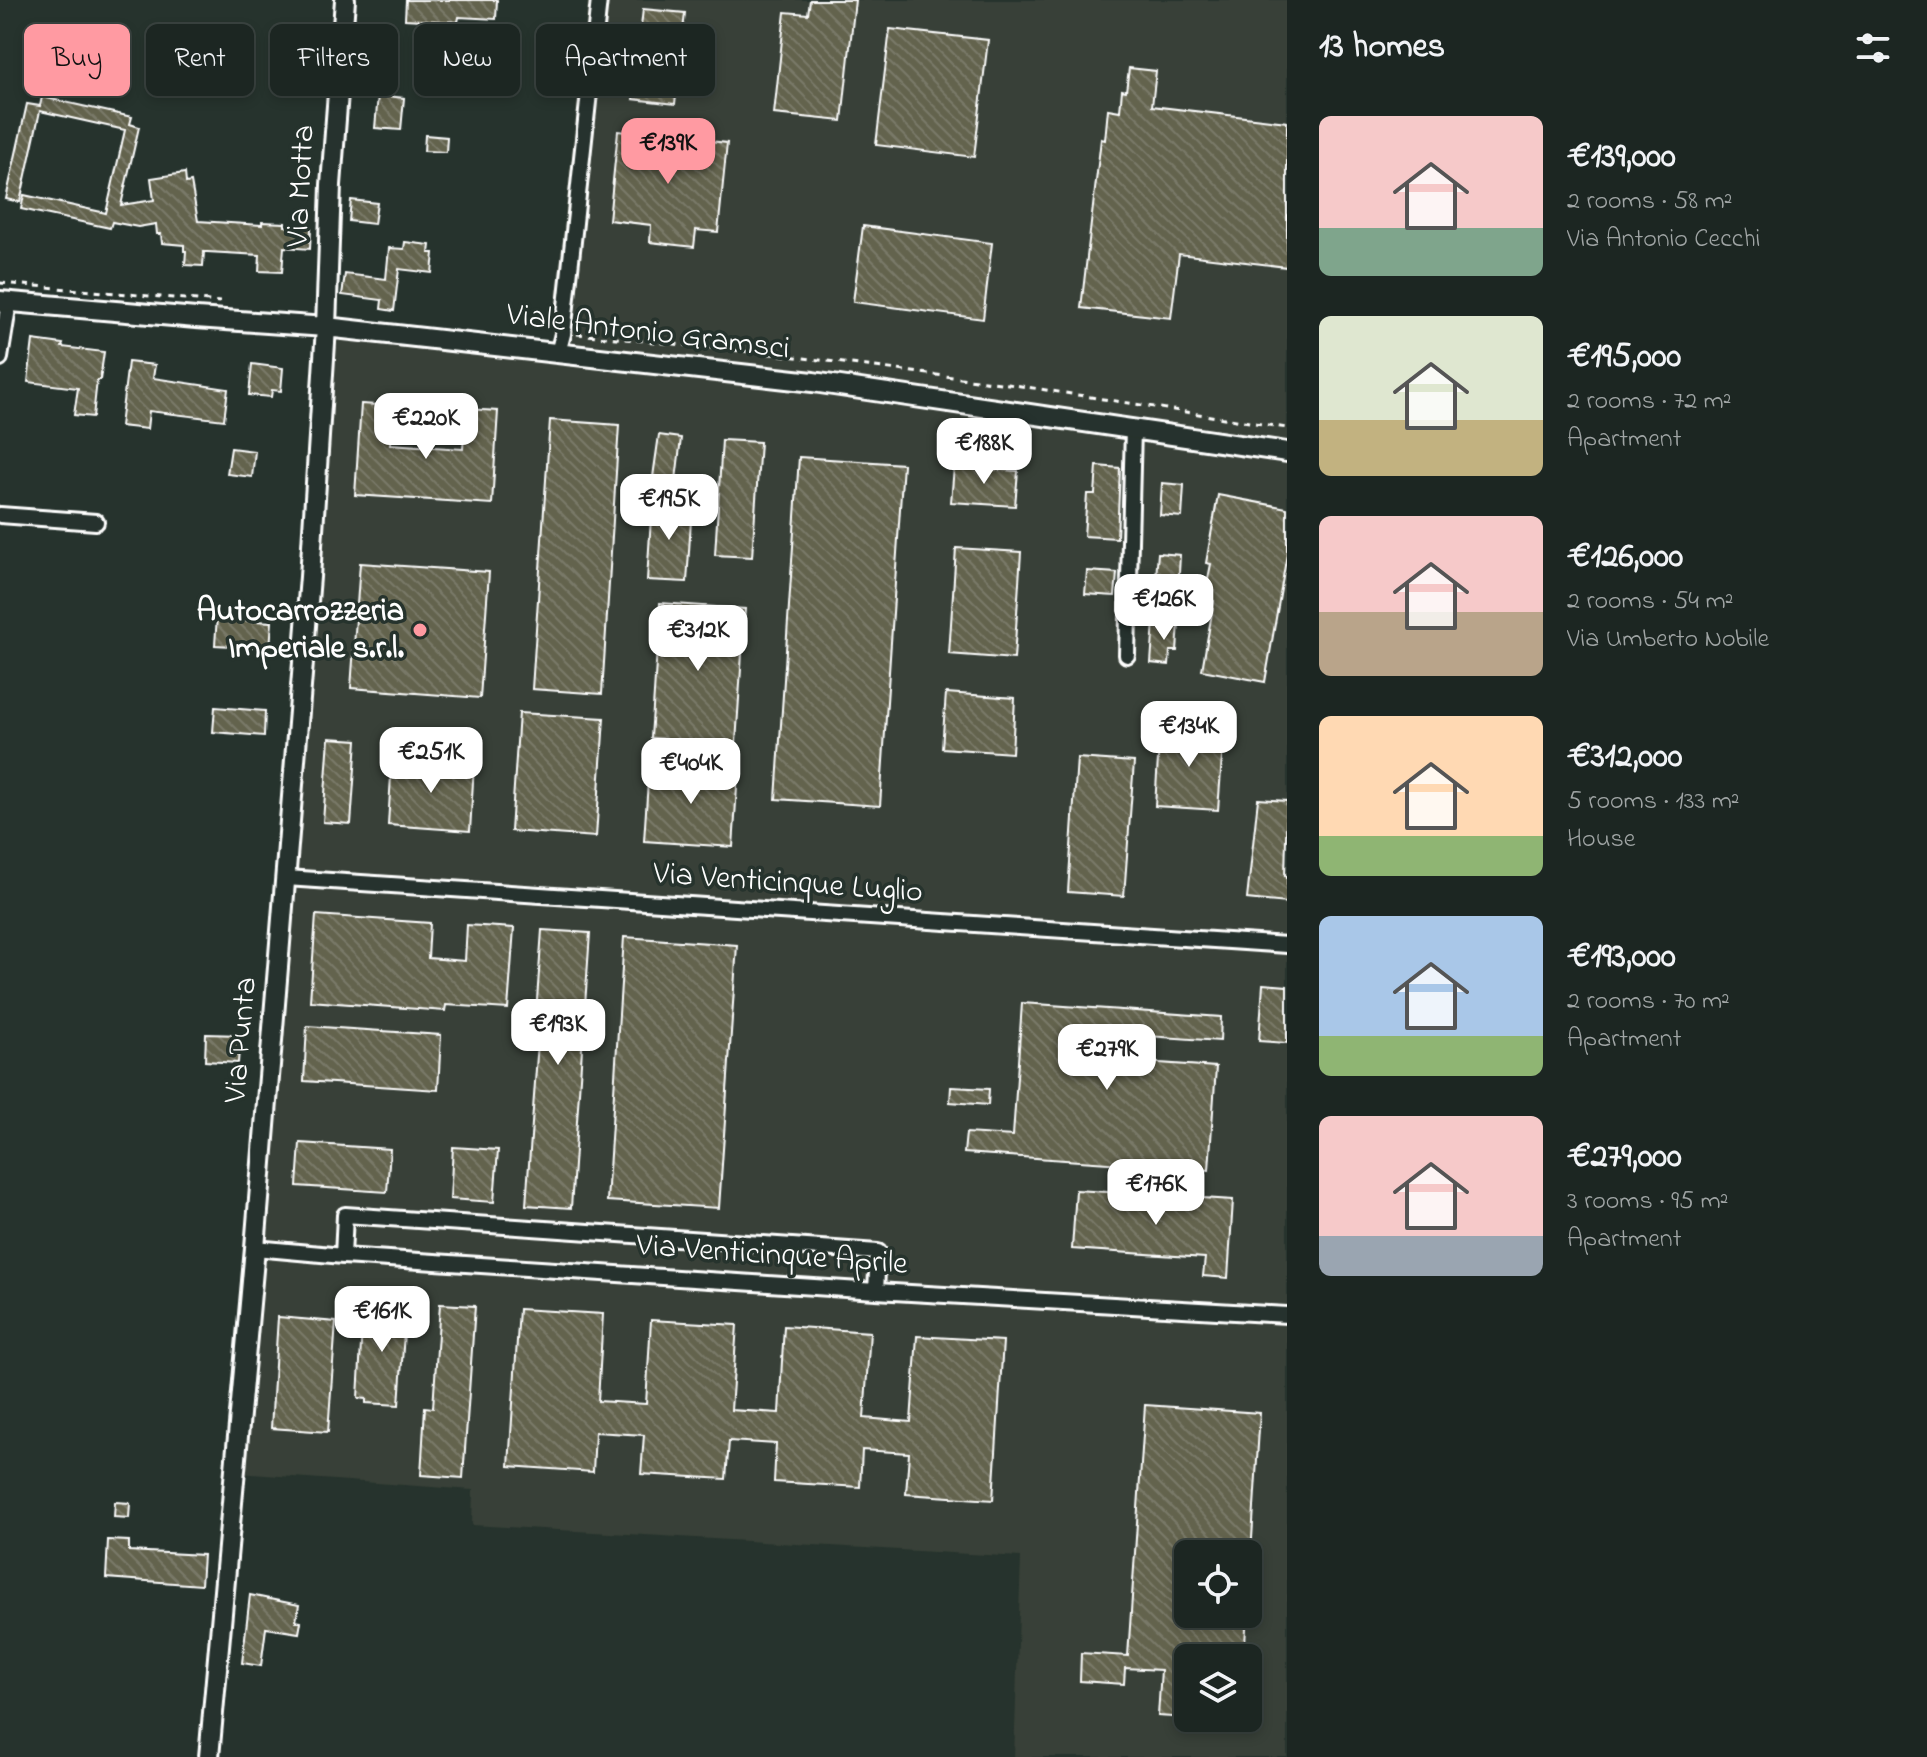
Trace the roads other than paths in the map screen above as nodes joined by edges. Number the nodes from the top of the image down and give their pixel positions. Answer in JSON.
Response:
{"nodes":[{"id":1,"x":345,"y":0,"type":"edge"},
{"id":2,"x":599,"y":0,"type":"edge"},
{"id":3,"x":5,"y":301,"type":"edge"},
{"id":4,"x":326,"y":327,"type":"junction"},
{"id":5,"x":558,"y":353,"type":"junction"},
{"id":6,"x":0,"y":358,"type":"edge"},
{"id":7,"x":1133,"y":429,"type":"junction"},
{"id":8,"x":1287,"y":452,"type":"edge"},
{"id":9,"x":0,"y":515,"type":"edge"},
{"id":10,"x":96,"y":522,"type":"dead end"},
{"id":11,"x":1127,"y":655,"type":"dead end"},
{"id":12,"x":286,"y":878,"type":"junction"},
{"id":13,"x":1287,"y":945,"type":"edge"},
{"id":14,"x":255,"y":1248,"type":"junction"},
{"id":15,"x":343,"y":1256,"type":"junction"},
{"id":16,"x":876,"y":1291,"type":"junction"},
{"id":17,"x":1287,"y":1315,"type":"edge"},
{"id":18,"x":209,"y":1757,"type":"edge"}],
"edges":[{"from":1,"to":4,"type":"street","name":"Via Motta"},
{"from":2,"to":5,"type":"street"},
{"from":3,"to":4,"type":"street","name":"Viale Antonio Gramsci"},
{"from":3,"to":6,"type":"street"},
{"from":4,"to":5,"type":"street","name":"Viale Antonio Gramsci"},
{"from":4,"to":12,"type":"street","name":"Via Punta"},
{"from":5,"to":7,"type":"street","name":"Viale Antonio Gramsci"},
{"from":7,"to":8,"type":"street","name":"Viale Antonio Gramsci"},
{"from":7,"to":11,"type":"street"},
{"from":9,"to":10,"type":"street"},
{"from":12,"to":13,"type":"street","name":"Via Venticinque Luglio"},
{"from":12,"to":14,"type":"street","name":"Via Punta"},
{"from":14,"to":15,"type":"street","name":"Via Venticinque Aprile"},
{"from":14,"to":18,"type":"street","name":"Via Punta"},
{"from":15,"to":16,"type":"street","name":"Via Venticinque Aprile"},
{"from":15,"to":16,"type":"street"},
{"from":16,"to":17,"type":"street","name":"Via Venticinque Aprile"}]}
